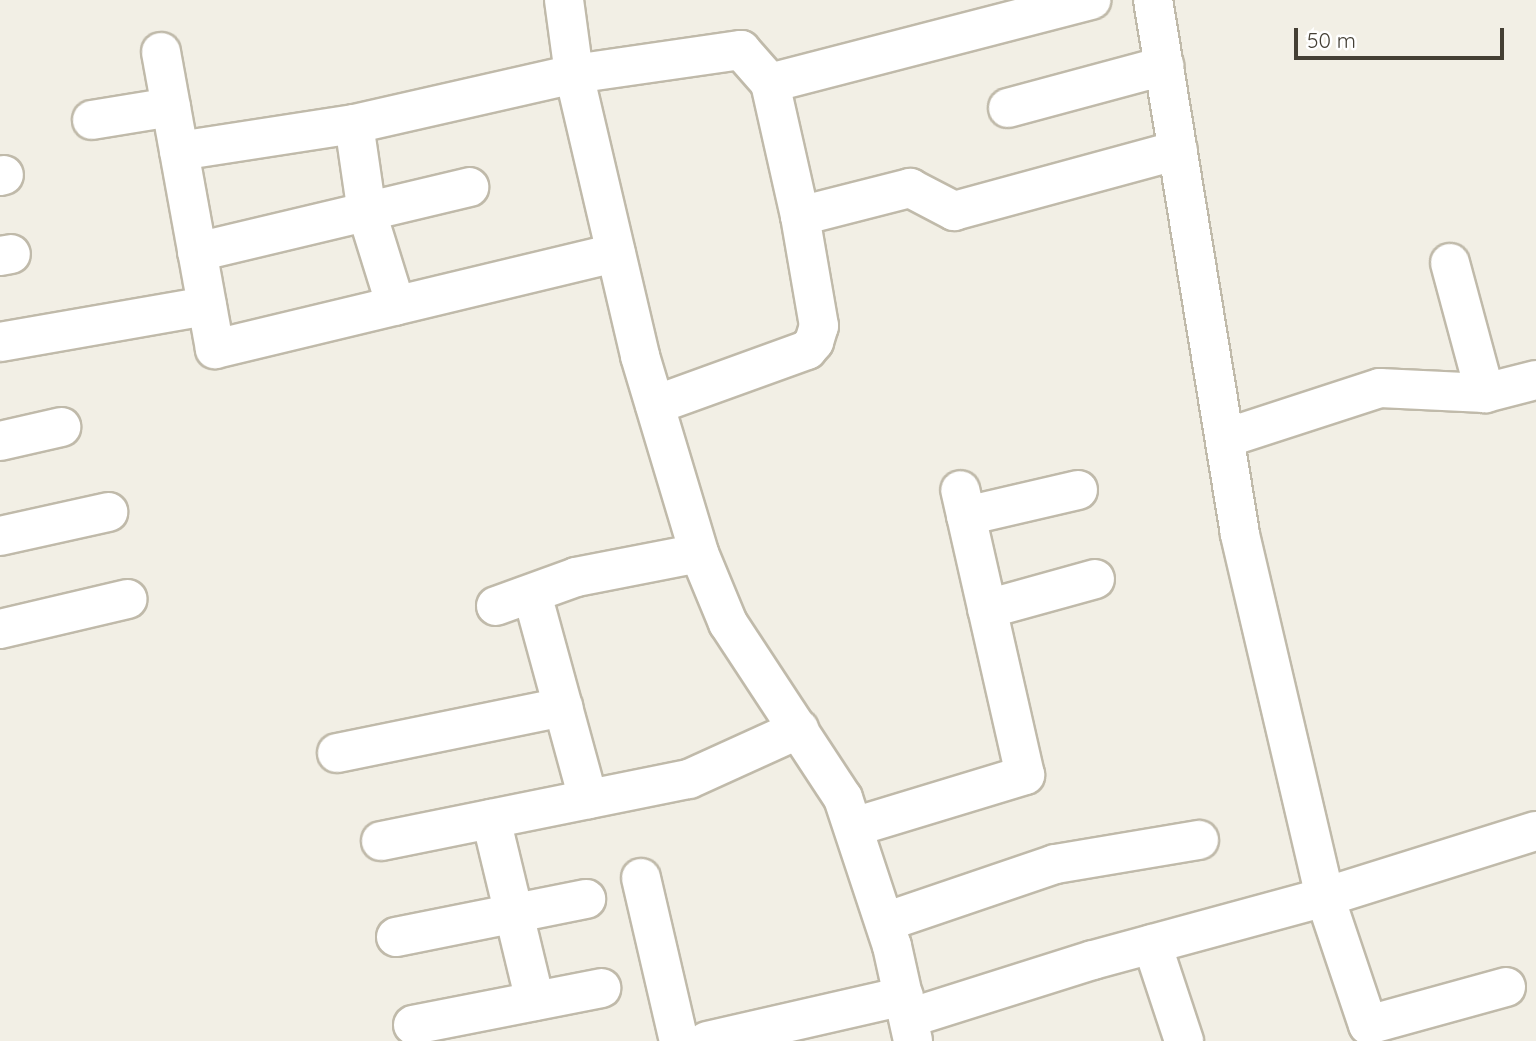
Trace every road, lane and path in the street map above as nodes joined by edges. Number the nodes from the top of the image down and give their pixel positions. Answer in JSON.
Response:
{"nodes":[{"id":1,"x":564,"y":0,"type":"edge"},
{"id":2,"x":1091,"y":0,"type":"edge"},
{"id":3,"x":1153,"y":0,"type":"edge"},
{"id":4,"x":161,"y":52,"type":"dead end"},
{"id":5,"x":1164,"y":66,"type":"junction"},
{"id":6,"x":574,"y":74,"type":"junction"},
{"id":7,"x":770,"y":83,"type":"junction"},
{"id":8,"x":171,"y":107,"type":"junction"},
{"id":9,"x":1008,"y":108,"type":"dead end"},
{"id":10,"x":92,"y":120,"type":"dead end"},
{"id":11,"x":354,"y":124,"type":"junction"},
{"id":12,"x":1178,"y":150,"type":"junction"},
{"id":13,"x":179,"y":151,"type":"junction"},
{"id":14,"x":469,"y":187,"type":"dead end"},
{"id":15,"x":367,"y":213,"type":"junction"},
{"id":16,"x":800,"y":216,"type":"junction"},
{"id":17,"x":197,"y":252,"type":"junction"},
{"id":18,"x":616,"y":253,"type":"junction"},
{"id":19,"x":1450,"y":263,"type":"dead end"},
{"id":20,"x":207,"y":306,"type":"junction"},
{"id":21,"x":396,"y":306,"type":"junction"},
{"id":22,"x":0,"y":342,"type":"edge"},
{"id":23,"x":1536,"y":380,"type":"edge"},
{"id":24,"x":1485,"y":393,"type":"junction"},
{"id":25,"x":654,"y":405,"type":"junction"},
{"id":26,"x":61,"y":427,"type":"dead end"},
{"id":27,"x":1226,"y":438,"type":"junction"},
{"id":28,"x":0,"y":441,"type":"edge"},
{"id":29,"x":1078,"y":490,"type":"dead end"},
{"id":30,"x":107,"y":512,"type":"dead end"},
{"id":31,"x":0,"y":536,"type":"edge"},
{"id":32,"x":699,"y":553,"type":"junction"},
{"id":33,"x":1095,"y":579,"type":"dead end"},
{"id":34,"x":128,"y":599,"type":"dead end"},
{"id":35,"x":496,"y":606,"type":"dead end"},
{"id":36,"x":987,"y":609,"type":"junction"},
{"id":37,"x":537,"y":612,"type":"dead end"},
{"id":38,"x":0,"y":629,"type":"edge"},
{"id":39,"x":563,"y":707,"type":"junction"},
{"id":40,"x":799,"y":729,"type":"junction"},
{"id":41,"x":337,"y":753,"type":"dead end"},
{"id":42,"x":588,"y":799,"type":"junction"},
{"id":43,"x":492,"y":819,"type":"junction"},
{"id":44,"x":854,"y":827,"type":"junction"},
{"id":45,"x":1536,"y":831,"type":"edge"},
{"id":46,"x":1199,"y":840,"type":"dead end"},
{"id":47,"x":381,"y":841,"type":"dead end"},
{"id":48,"x":641,"y":878,"type":"dead end"},
{"id":49,"x":1325,"y":897,"type":"junction"},
{"id":50,"x":586,"y":899,"type":"dead end"},
{"id":51,"x":513,"y":914,"type":"junction"},
{"id":52,"x":885,"y":922,"type":"junction"},
{"id":53,"x":396,"y":937,"type":"dead end"},
{"id":54,"x":1152,"y":944,"type":"junction"},
{"id":55,"x":1506,"y":987,"type":"dead end"},
{"id":56,"x":601,"y":988,"type":"dead end"},
{"id":57,"x":535,"y":1001,"type":"junction"},
{"id":58,"x":908,"y":1018,"type":"edge"},
{"id":59,"x":413,"y":1025,"type":"dead end"},
{"id":60,"x":679,"y":1041,"type":"edge"},
{"id":61,"x":707,"y":1041,"type":"edge"},
{"id":62,"x":1184,"y":1041,"type":"edge"}],
"edges":[{"from":1,"to":6,"type":"street"},
{"from":2,"to":7,"type":"street"},
{"from":3,"to":5,"type":"street"},
{"from":4,"to":8,"type":"street"},
{"from":5,"to":9,"type":"street"},
{"from":5,"to":12,"type":"street"},
{"from":6,"to":7,"type":"street"},
{"from":6,"to":11,"type":"street"},
{"from":6,"to":18,"type":"street"},
{"from":7,"to":16,"type":"street"},
{"from":8,"to":10,"type":"street"},
{"from":8,"to":13,"type":"street"},
{"from":11,"to":13,"type":"street"},
{"from":11,"to":15,"type":"street"},
{"from":12,"to":16,"type":"street"},
{"from":12,"to":27,"type":"street"},
{"from":13,"to":17,"type":"street"},
{"from":14,"to":15,"type":"street"},
{"from":15,"to":17,"type":"street"},
{"from":15,"to":21,"type":"street"},
{"from":16,"to":25,"type":"street"},
{"from":17,"to":20,"type":"street"},
{"from":18,"to":21,"type":"street"},
{"from":18,"to":25,"type":"street"},
{"from":19,"to":24,"type":"street"},
{"from":20,"to":21,"type":"street"},
{"from":20,"to":22,"type":"street"},
{"from":23,"to":24,"type":"street"},
{"from":24,"to":27,"type":"street"},
{"from":25,"to":32,"type":"street"},
{"from":26,"to":28,"type":"street"},
{"from":27,"to":49,"type":"street"},
{"from":29,"to":36,"type":"street"},
{"from":30,"to":31,"type":"street"},
{"from":32,"to":35,"type":"street"},
{"from":32,"to":40,"type":"street"},
{"from":33,"to":36,"type":"street"},
{"from":34,"to":38,"type":"street"},
{"from":36,"to":44,"type":"street"},
{"from":37,"to":39,"type":"street"},
{"from":39,"to":41,"type":"street"},
{"from":39,"to":42,"type":"street"},
{"from":40,"to":42,"type":"street"},
{"from":40,"to":44,"type":"street"},
{"from":42,"to":43,"type":"street"},
{"from":43,"to":47,"type":"street"},
{"from":43,"to":51,"type":"street"},
{"from":44,"to":52,"type":"street"},
{"from":45,"to":49,"type":"street"},
{"from":46,"to":52,"type":"street"},
{"from":48,"to":60,"type":"street"},
{"from":49,"to":54,"type":"street"},
{"from":49,"to":55,"type":"street"},
{"from":50,"to":51,"type":"street"},
{"from":51,"to":53,"type":"street"},
{"from":51,"to":57,"type":"street"},
{"from":52,"to":58,"type":"street"},
{"from":54,"to":58,"type":"street"},
{"from":54,"to":62,"type":"street"},
{"from":56,"to":57,"type":"street"},
{"from":57,"to":59,"type":"street"},
{"from":58,"to":61,"type":"street"}]}
